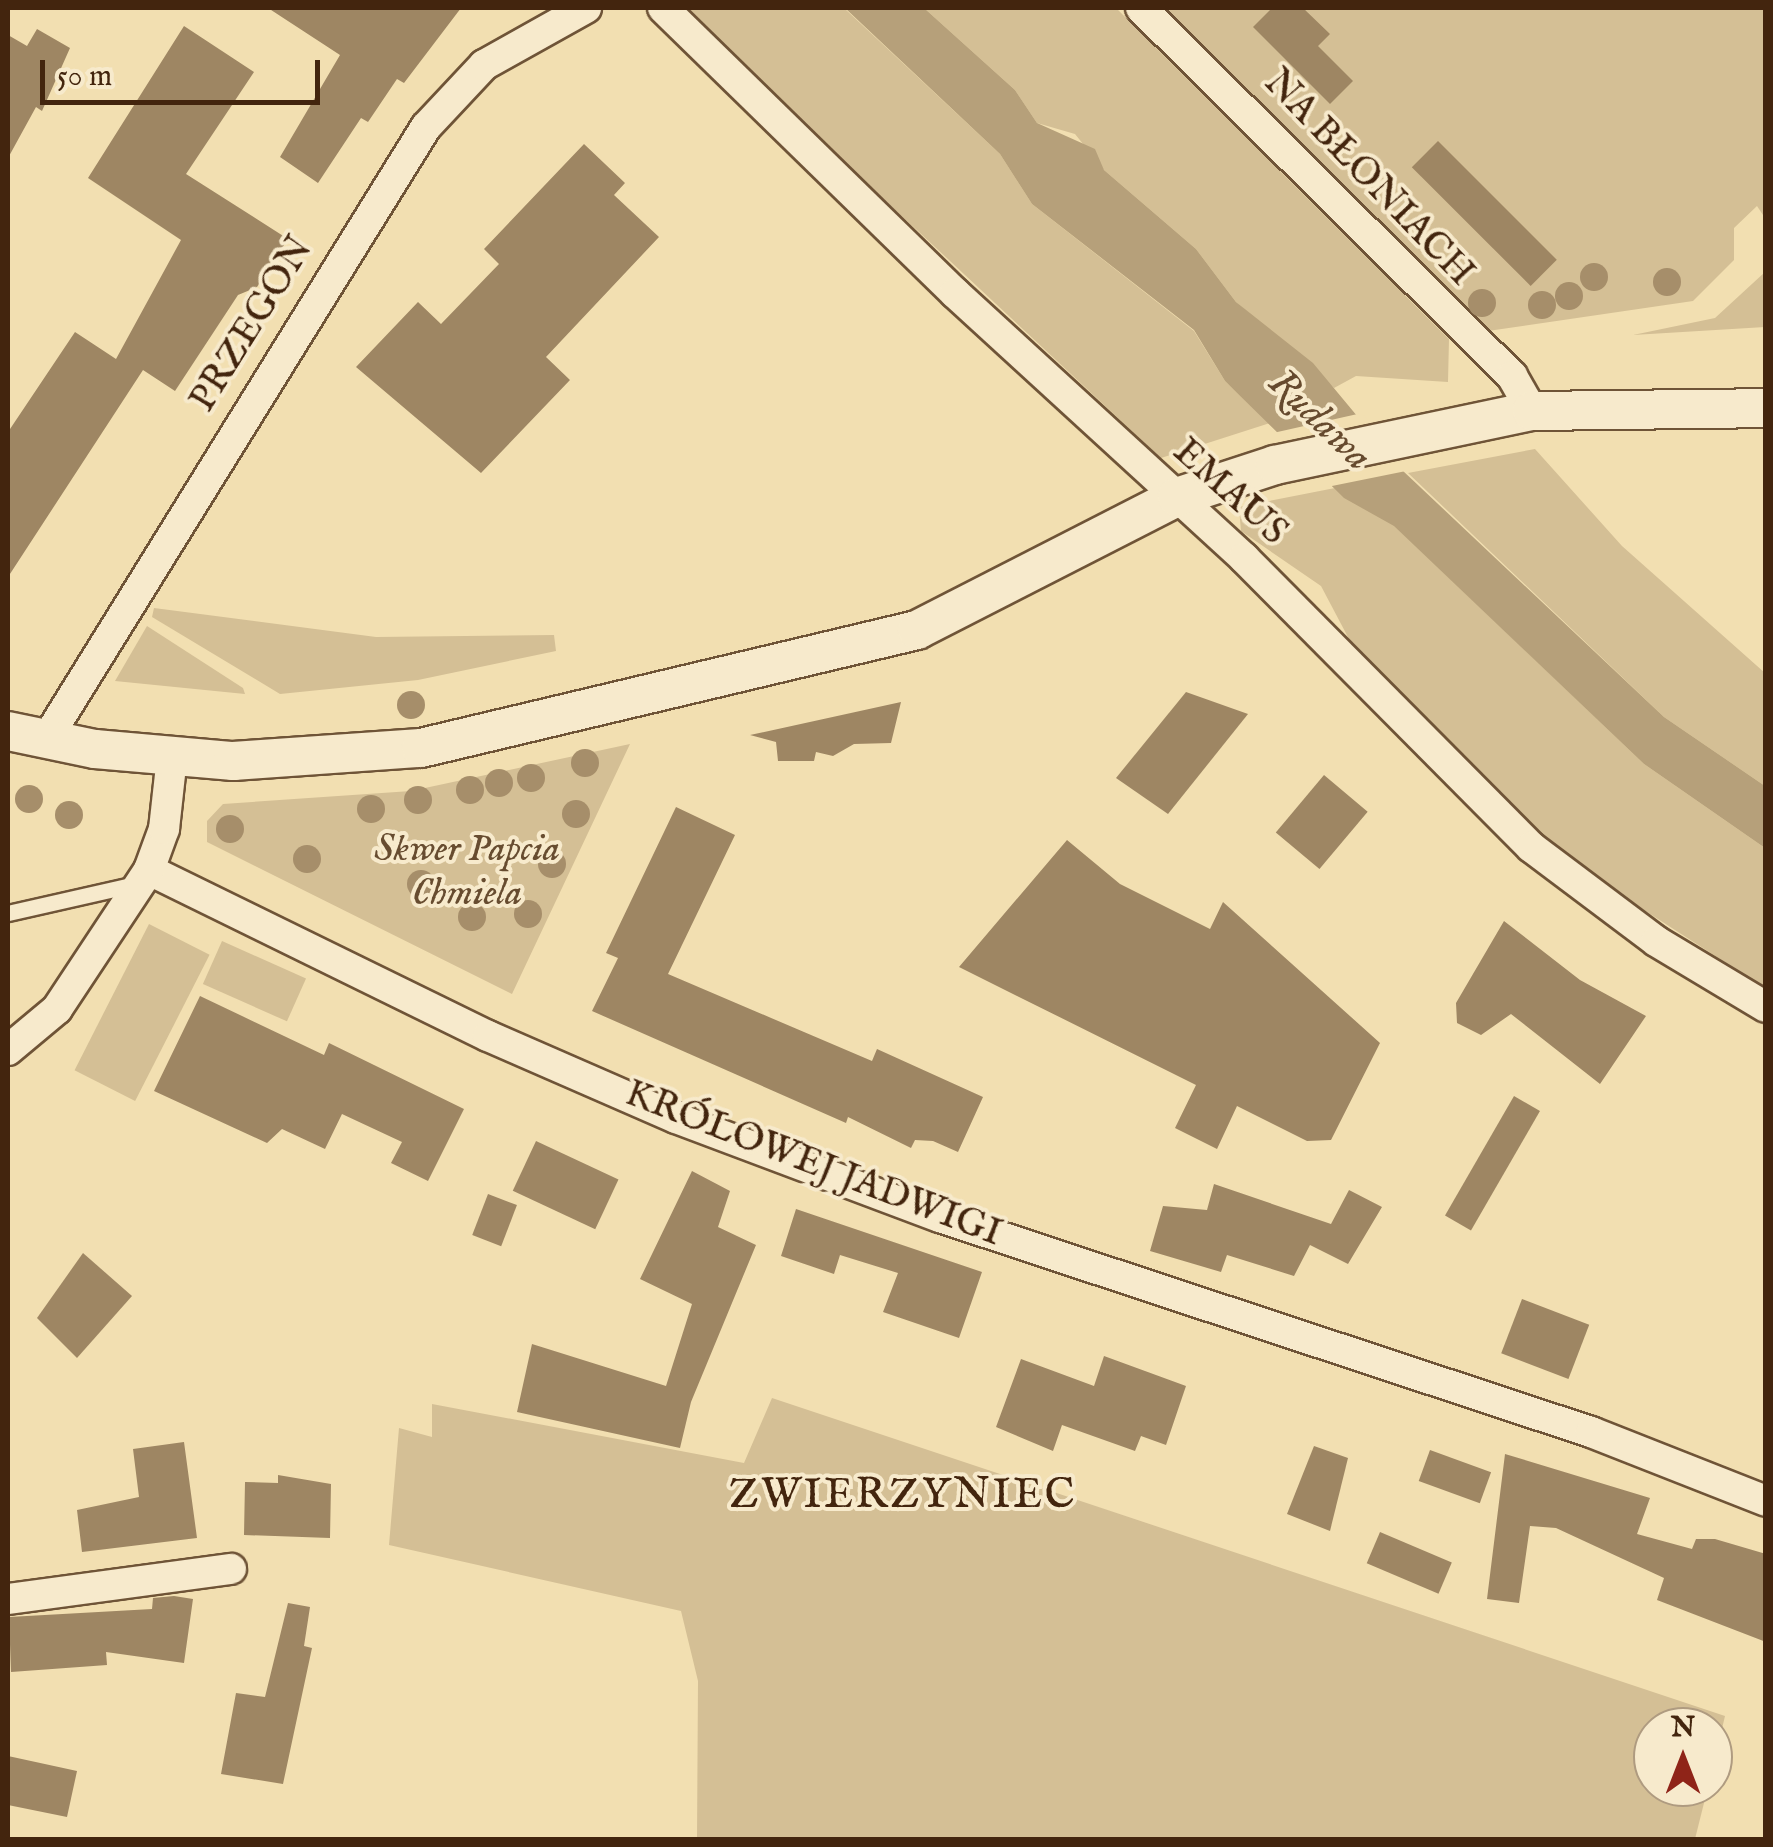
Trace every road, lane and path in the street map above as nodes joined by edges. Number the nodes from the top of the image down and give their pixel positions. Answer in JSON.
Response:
{"nodes":[{"id":1,"x":586,"y":8,"type":"edge"},
{"id":2,"x":664,"y":8,"type":"edge"},
{"id":3,"x":1140,"y":8,"type":"edge"},
{"id":4,"x":1766,"y":408,"type":"edge"},
{"id":5,"x":1532,"y":411,"type":"junction"},
{"id":6,"x":1177,"y":497,"type":"junction"},
{"id":7,"x":8,"y":730,"type":"edge"},
{"id":8,"x":46,"y":740,"type":"junction"},
{"id":9,"x":172,"y":756,"type":"junction"},
{"id":10,"x":144,"y":876,"type":"junction"},
{"id":11,"x":8,"y":913,"type":"edge"},
{"id":12,"x":1766,"y":1007,"type":"edge"},
{"id":13,"x":8,"y":1050,"type":"edge"},
{"id":14,"x":1766,"y":1501,"type":"edge"},
{"id":15,"x":231,"y":1569,"type":"dead end"},
{"id":16,"x":8,"y":1599,"type":"edge"}],
"edges":[{"from":1,"to":8,"type":"street","name":"PRZEGON"},
{"from":2,"to":6,"type":"street","name":"EMAUS"},
{"from":3,"to":5,"type":"street","name":"NA BŁONIACH"},
{"from":4,"to":5,"type":"street"},
{"from":5,"to":6,"type":"street"},
{"from":6,"to":9,"type":"street"},
{"from":6,"to":12,"type":"street","name":"EMAUS"},
{"from":7,"to":8,"type":"street"},
{"from":8,"to":9,"type":"street"},
{"from":9,"to":10,"type":"street"},
{"from":10,"to":11,"type":"lane"},
{"from":10,"to":13,"type":"street"},
{"from":10,"to":14,"type":"street","name":"KRÓLOWEJ JADWIGI"},
{"from":15,"to":16,"type":"street"}]}
